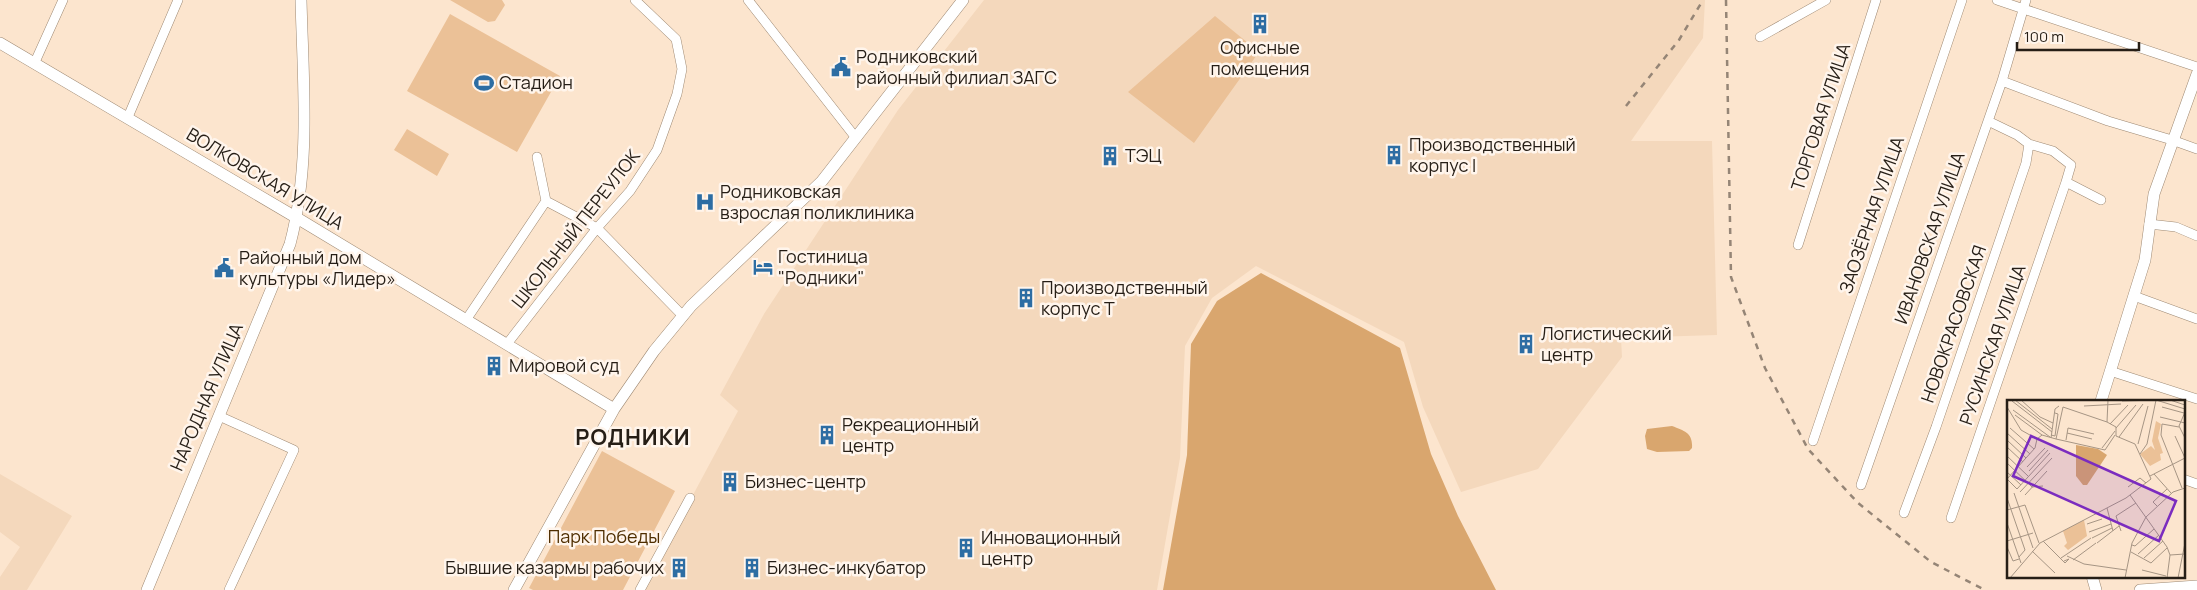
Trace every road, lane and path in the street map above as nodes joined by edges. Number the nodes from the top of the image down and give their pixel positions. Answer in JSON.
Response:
{"nodes":[{"id":1,"x":63,"y":0,"type":"edge"},
{"id":2,"x":178,"y":0,"type":"edge"},
{"id":3,"x":301,"y":0,"type":"edge"},
{"id":4,"x":635,"y":0,"type":"edge"},
{"id":5,"x":748,"y":0,"type":"edge"},
{"id":6,"x":963,"y":0,"type":"edge"},
{"id":7,"x":1826,"y":0,"type":"edge"},
{"id":8,"x":1876,"y":0,"type":"edge"},
{"id":9,"x":1962,"y":0,"type":"edge"},
{"id":10,"x":1997,"y":0,"type":"edge"},
{"id":11,"x":2025,"y":4,"type":"edge"},
{"id":12,"x":1760,"y":37,"type":"dead end"},
{"id":13,"x":0,"y":43,"type":"edge"},
{"id":14,"x":35,"y":62,"type":"junction"},
{"id":15,"x":2197,"y":67,"type":"edge"},
{"id":16,"x":2197,"y":74,"type":"edge"},
{"id":17,"x":2002,"y":81,"type":"junction"},
{"id":18,"x":128,"y":118,"type":"junction"},
{"id":19,"x":1988,"y":121,"type":"junction"},
{"id":20,"x":856,"y":138,"type":"junction"},
{"id":21,"x":2172,"y":140,"type":"junction"},
{"id":22,"x":2030,"y":144,"type":"junction"},
{"id":23,"x":2197,"y":149,"type":"edge"},
{"id":24,"x":537,"y":156,"type":"dead end"},
{"id":25,"x":2066,"y":182,"type":"junction"},
{"id":26,"x":2101,"y":200,"type":"dead end"},
{"id":27,"x":546,"y":201,"type":"junction"},
{"id":28,"x":297,"y":218,"type":"junction"},
{"id":29,"x":2149,"y":224,"type":"junction"},
{"id":30,"x":597,"y":228,"type":"junction"},
{"id":31,"x":2197,"y":236,"type":"edge"},
{"id":32,"x":1798,"y":245,"type":"dead end"},
{"id":33,"x":2134,"y":296,"type":"junction"},
{"id":34,"x":683,"y":316,"type":"junction"},
{"id":35,"x":2197,"y":319,"type":"edge"},
{"id":36,"x":466,"y":320,"type":"junction"},
{"id":37,"x":507,"y":344,"type":"junction"},
{"id":38,"x":2110,"y":371,"type":"junction"},
{"id":39,"x":2197,"y":399,"type":"edge"},
{"id":40,"x":2101,"y":400,"type":"edge"},
{"id":41,"x":614,"y":409,"type":"junction"},
{"id":42,"x":219,"y":416,"type":"junction"},
{"id":43,"x":1813,"y":441,"type":"dead end"},
{"id":44,"x":2184,"y":479,"type":"edge"},
{"id":45,"x":2197,"y":484,"type":"edge"},
{"id":46,"x":1861,"y":485,"type":"dead end"},
{"id":47,"x":690,"y":498,"type":"dead end"},
{"id":48,"x":1904,"y":513,"type":"dead end"},
{"id":49,"x":1951,"y":518,"type":"dead end"},
{"id":50,"x":2197,"y":586,"type":"edge"},
{"id":51,"x":147,"y":590,"type":"edge"},
{"id":52,"x":228,"y":590,"type":"edge"},
{"id":53,"x":514,"y":590,"type":"edge"},
{"id":54,"x":640,"y":590,"type":"edge"},
{"id":55,"x":2140,"y":590,"type":"edge"}],
"edges":[{"from":1,"to":14,"type":"street"},
{"from":2,"to":18,"type":"street"},
{"from":3,"to":28,"type":"main road","name":"НАРОДНАЯ УЛИЦА"},
{"from":4,"to":30,"type":"street","name":"ШКОЛЬНЫЙ ПЕРЕУЛОК"},
{"from":5,"to":20,"type":"street"},
{"from":6,"to":20,"type":"main road"},
{"from":7,"to":12,"type":"street"},
{"from":8,"to":32,"type":"street","name":"ТОРГОВАЯ УЛИЦА"},
{"from":9,"to":43,"type":"street","name":"ЗАОЗЁРНАЯ УЛИЦА"},
{"from":10,"to":11,"type":"street"},
{"from":11,"to":15,"type":"street"},
{"from":11,"to":17,"type":"street","name":"ИВАНОВСКАЯ УЛИЦА"},
{"from":13,"to":14,"type":"main road","name":"ВОЛКОВСКАЯ УЛИЦА"},
{"from":14,"to":18,"type":"main road","name":"ВОЛКОВСКАЯ УЛИЦА"},
{"from":16,"to":21,"type":"main road"},
{"from":17,"to":19,"type":"street","name":"ИВАНОВСКАЯ УЛИЦА"},
{"from":17,"to":21,"type":"street"},
{"from":18,"to":28,"type":"main road","name":"ВОЛКОВСКАЯ УЛИЦА"},
{"from":19,"to":22,"type":"street"},
{"from":19,"to":46,"type":"street","name":"ИВАНОВСКАЯ УЛИЦА"},
{"from":20,"to":34,"type":"main road"},
{"from":21,"to":23,"type":"street"},
{"from":21,"to":29,"type":"main road"},
{"from":22,"to":25,"type":"street"},
{"from":22,"to":48,"type":"street","name":"НОВОКРАСОВСКАЯ"},
{"from":24,"to":27,"type":"street"},
{"from":25,"to":26,"type":"street"},
{"from":25,"to":49,"type":"street","name":"РУСИНСКАЯ УЛИЦА"},
{"from":27,"to":30,"type":"street"},
{"from":27,"to":36,"type":"street"},
{"from":28,"to":36,"type":"main road","name":"ВОЛКОВСКАЯ УЛИЦА"},
{"from":28,"to":42,"type":"main road","name":"НАРОДНАЯ УЛИЦА"},
{"from":29,"to":31,"type":"street"},
{"from":29,"to":33,"type":"main road"},
{"from":30,"to":34,"type":"street"},
{"from":30,"to":37,"type":"street","name":"ШКОЛЬНЫЙ ПЕРЕУЛОК"},
{"from":33,"to":35,"type":"street"},
{"from":33,"to":38,"type":"main road"},
{"from":34,"to":41,"type":"main road"},
{"from":36,"to":37,"type":"main road","name":"ВОЛКОВСКАЯ УЛИЦА"},
{"from":37,"to":41,"type":"main road","name":"ВОЛКОВСКАЯ УЛИЦА"},
{"from":38,"to":39,"type":"street"},
{"from":38,"to":40,"type":"main road"},
{"from":41,"to":53,"type":"main road"},
{"from":42,"to":51,"type":"main road","name":"НАРОДНАЯ УЛИЦА"},
{"from":42,"to":52,"type":"street"},
{"from":44,"to":45,"type":"street"},
{"from":47,"to":54,"type":"street"},
{"from":50,"to":55,"type":"main road"}]}
